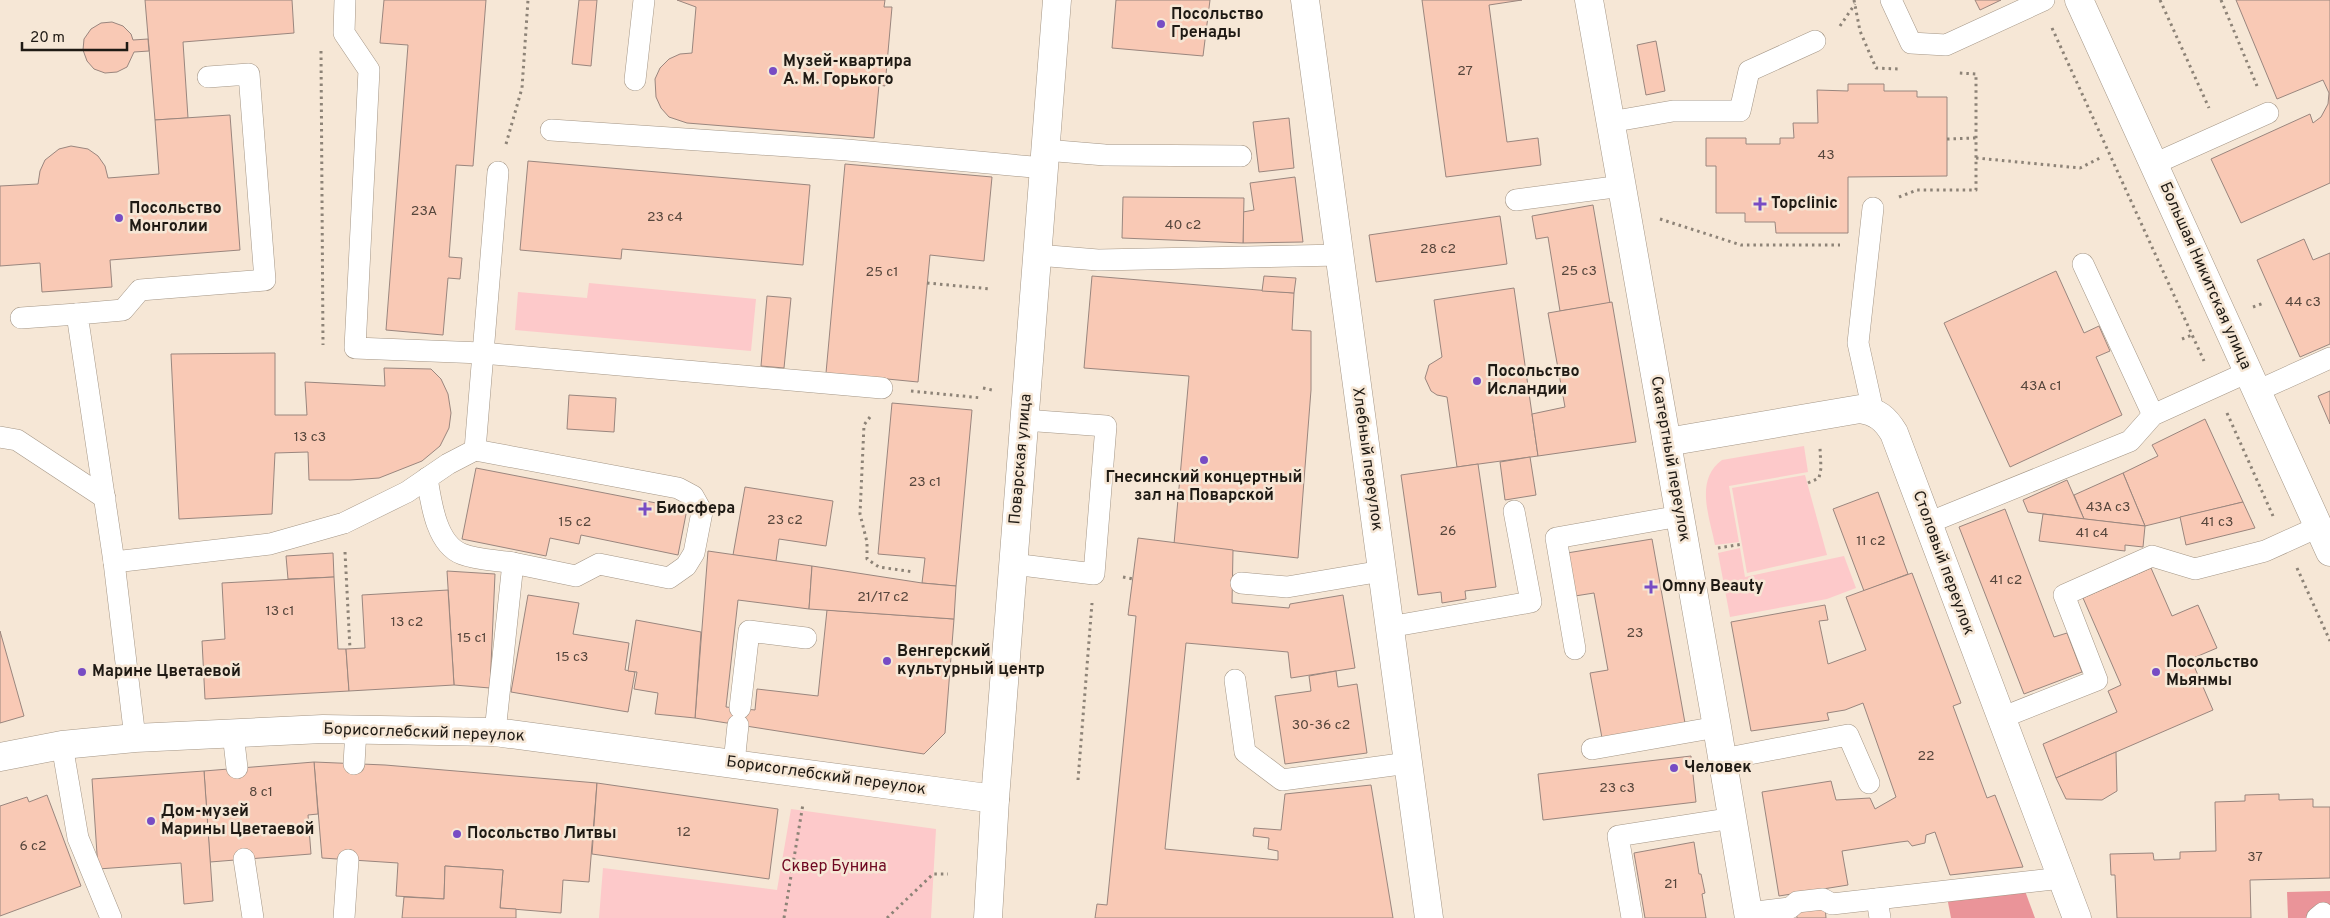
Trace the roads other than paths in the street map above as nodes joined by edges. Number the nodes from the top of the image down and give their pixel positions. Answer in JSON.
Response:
{"nodes":[{"id":1,"x":346,"y":0,"type":"edge"},
{"id":2,"x":644,"y":0,"type":"edge"},
{"id":3,"x":1057,"y":0,"type":"edge"},
{"id":4,"x":1306,"y":0,"type":"edge"},
{"id":5,"x":1589,"y":0,"type":"edge"},
{"id":6,"x":1891,"y":0,"type":"edge"},
{"id":7,"x":2079,"y":0,"type":"edge"},
{"id":8,"x":2042,"y":1,"type":"edge"},
{"id":9,"x":1815,"y":41,"type":"dead end"},
{"id":10,"x":208,"y":77,"type":"dead end"},
{"id":11,"x":635,"y":80,"type":"dead end"},
{"id":12,"x":2268,"y":112,"type":"road end"},
{"id":13,"x":1610,"y":122,"type":"junction"},
{"id":14,"x":551,"y":130,"type":"dead end"},
{"id":15,"x":1241,"y":156,"type":"dead end"},
{"id":16,"x":1045,"y":159,"type":"junction"},
{"id":17,"x":2154,"y":164,"type":"junction"},
{"id":18,"x":498,"y":172,"type":"road end"},
{"id":19,"x":1622,"y":186,"type":"junction"},
{"id":20,"x":1516,"y":200,"type":"dead end"},
{"id":21,"x":1873,"y":208,"type":"road end"},
{"id":22,"x":1037,"y":254,"type":"junction"},
{"id":23,"x":1340,"y":256,"type":"junction"},
{"id":24,"x":2083,"y":264,"type":"dead end"},
{"id":25,"x":78,"y":314,"type":"junction"},
{"id":26,"x":21,"y":318,"type":"dead end"},
{"id":27,"x":482,"y":353,"type":"junction"},
{"id":28,"x":2330,"y":358,"type":"edge"},
{"id":29,"x":2253,"y":382,"type":"junction"},
{"id":30,"x":888,"y":389,"type":"road end"},
{"id":31,"x":1873,"y":411,"type":"junction"},
{"id":32,"x":2153,"y":415,"type":"junction"},
{"id":33,"x":1024,"y":420,"type":"junction"},
{"id":34,"x":0,"y":436,"type":"edge"},
{"id":35,"x":1667,"y":442,"type":"junction"},
{"id":36,"x":475,"y":450,"type":"junction"},
{"id":37,"x":426,"y":478,"type":"junction"},
{"id":38,"x":105,"y":498,"type":"junction"},
{"id":39,"x":1514,"y":510,"type":"dead end"},
{"id":40,"x":1680,"y":516,"type":"junction"},
{"id":41,"x":1928,"y":523,"type":"junction"},
{"id":42,"x":2318,"y":527,"type":"junction"},
{"id":43,"x":2330,"y":552,"type":"edge"},
{"id":44,"x":114,"y":562,"type":"junction"},
{"id":45,"x":512,"y":563,"type":"junction"},
{"id":46,"x":1013,"y":564,"type":"junction"},
{"id":47,"x":1382,"y":571,"type":"junction"},
{"id":48,"x":1241,"y":583,"type":"dead end"},
{"id":49,"x":1389,"y":627,"type":"junction"},
{"id":50,"x":806,"y":638,"type":"dead end"},
{"id":51,"x":1575,"y":648,"type":"dead end"},
{"id":52,"x":1235,"y":680,"type":"dead end"},
{"id":53,"x":2001,"y":718,"type":"junction"},
{"id":54,"x":1717,"y":727,"type":"junction"},
{"id":55,"x":356,"y":730,"type":"junction"},
{"id":56,"x":494,"y":732,"type":"junction"},
{"id":57,"x":233,"y":733,"type":"junction"},
{"id":58,"x":135,"y":738,"type":"junction"},
{"id":59,"x":62,"y":745,"type":"junction"},
{"id":60,"x":1592,"y":749,"type":"dead end"},
{"id":61,"x":0,"y":757,"type":"edge"},
{"id":62,"x":1723,"y":759,"type":"junction"},
{"id":63,"x":734,"y":763,"type":"junction"},
{"id":64,"x":1408,"y":763,"type":"junction"},
{"id":65,"x":354,"y":764,"type":"dead end"},
{"id":66,"x":237,"y":768,"type":"dead end"},
{"id":67,"x":1869,"y":784,"type":"dead end"},
{"id":68,"x":994,"y":799,"type":"junction"},
{"id":69,"x":1732,"y":818,"type":"junction"},
{"id":70,"x":244,"y":860,"type":"dead end"},
{"id":71,"x":348,"y":860,"type":"dead end"},
{"id":72,"x":2062,"y":878,"type":"junction"},
{"id":73,"x":1879,"y":908,"type":"edge"},
{"id":74,"x":1748,"y":916,"type":"edge"},
{"id":75,"x":111,"y":918,"type":"edge"},
{"id":76,"x":252,"y":918,"type":"edge"},
{"id":77,"x":344,"y":918,"type":"edge"},
{"id":78,"x":988,"y":918,"type":"edge"},
{"id":79,"x":1429,"y":918,"type":"edge"},
{"id":80,"x":1632,"y":918,"type":"edge"},
{"id":81,"x":2077,"y":918,"type":"edge"}],
"edges":[{"from":1,"to":27,"type":"lane"},
{"from":2,"to":11,"type":"lane"},
{"from":3,"to":16,"type":"street","name":"Поварская улица"},
{"from":4,"to":23,"type":"street","name":"Хлебный переулок"},
{"from":5,"to":13,"type":"street","name":"Скатертный переулок"},
{"from":6,"to":8,"type":"lane"},
{"from":7,"to":17,"type":"street","name":"Большая Никитская улица"},
{"from":9,"to":13,"type":"lane"},
{"from":10,"to":25,"type":"lane"},
{"from":12,"to":17,"type":"lane"},
{"from":13,"to":19,"type":"street","name":"Скатертный переулок"},
{"from":14,"to":16,"type":"lane"},
{"from":15,"to":16,"type":"lane"},
{"from":16,"to":22,"type":"street","name":"Поварская улица"},
{"from":17,"to":29,"type":"street","name":"Большая Никитская улица"},
{"from":18,"to":27,"type":"lane"},
{"from":19,"to":20,"type":"lane"},
{"from":19,"to":35,"type":"street","name":"Скатертный переулок"},
{"from":21,"to":31,"type":"lane"},
{"from":22,"to":23,"type":"lane"},
{"from":22,"to":33,"type":"street","name":"Поварская улица"},
{"from":23,"to":47,"type":"street","name":"Хлебный переулок"},
{"from":24,"to":32,"type":"lane"},
{"from":25,"to":26,"type":"lane"},
{"from":25,"to":38,"type":"lane"},
{"from":27,"to":30,"type":"lane"},
{"from":27,"to":36,"type":"lane"},
{"from":28,"to":29,"type":"lane"},
{"from":29,"to":32,"type":"lane"},
{"from":29,"to":42,"type":"street","name":"Большая Никитская улица"},
{"from":31,"to":35,"type":"street"},
{"from":31,"to":41,"type":"street","name":"Столовый переулок"},
{"from":32,"to":41,"type":"lane"},
{"from":33,"to":46,"type":"street","name":"Поварская улица"},
{"from":33,"to":46,"type":"lane"},
{"from":34,"to":38,"type":"lane"},
{"from":35,"to":40,"type":"street","name":"Скатертный переулок"},
{"from":36,"to":37,"type":"lane"},
{"from":36,"to":45,"type":"lane"},
{"from":37,"to":44,"type":"lane"},
{"from":37,"to":45,"type":"lane"},
{"from":38,"to":44,"type":"lane"},
{"from":39,"to":49,"type":"lane"},
{"from":40,"to":51,"type":"lane"},
{"from":40,"to":54,"type":"street","name":"Скатертный переулок"},
{"from":41,"to":53,"type":"street","name":"Столовый переулок"},
{"from":42,"to":43,"type":"street","name":"Большая Никитская улица"},
{"from":42,"to":53,"type":"lane"},
{"from":44,"to":58,"type":"lane"},
{"from":45,"to":56,"type":"lane"},
{"from":46,"to":68,"type":"street","name":"Поварская улица"},
{"from":47,"to":48,"type":"lane"},
{"from":47,"to":49,"type":"street","name":"Хлебный переулок"},
{"from":49,"to":64,"type":"street","name":"Хлебный переулок"},
{"from":50,"to":63,"type":"lane"},
{"from":52,"to":64,"type":"lane"},
{"from":53,"to":72,"type":"street","name":"Столовый переулок"},
{"from":54,"to":60,"type":"lane"},
{"from":54,"to":62,"type":"street","name":"Скатертный переулок"},
{"from":55,"to":56,"type":"street","name":"Борисоглебский переулок"},
{"from":55,"to":57,"type":"street","name":"Борисоглебский переулок"},
{"from":55,"to":65,"type":"lane"},
{"from":56,"to":63,"type":"street","name":"Борисоглебский переулок"},
{"from":57,"to":58,"type":"street","name":"Борисоглебский переулок"},
{"from":57,"to":66,"type":"lane"},
{"from":58,"to":59,"type":"street","name":"Борисоглебский переулок"},
{"from":59,"to":61,"type":"street","name":"Борисоглебский переулок"},
{"from":59,"to":75,"type":"lane"},
{"from":62,"to":67,"type":"lane"},
{"from":62,"to":69,"type":"street","name":"Скатертный переулок"},
{"from":63,"to":68,"type":"street","name":"Борисоглебский переулок"},
{"from":64,"to":79,"type":"street","name":"Хлебный переулок"},
{"from":68,"to":78,"type":"street","name":"Поварская улица"},
{"from":69,"to":74,"type":"street","name":"Скатертный переулок"},
{"from":69,"to":80,"type":"lane"},
{"from":70,"to":76,"type":"lane"},
{"from":71,"to":77,"type":"lane"},
{"from":72,"to":73,"type":"lane"},
{"from":72,"to":81,"type":"street","name":"Столовый переулок"},
{"from":73,"to":74,"type":"lane"}]}
